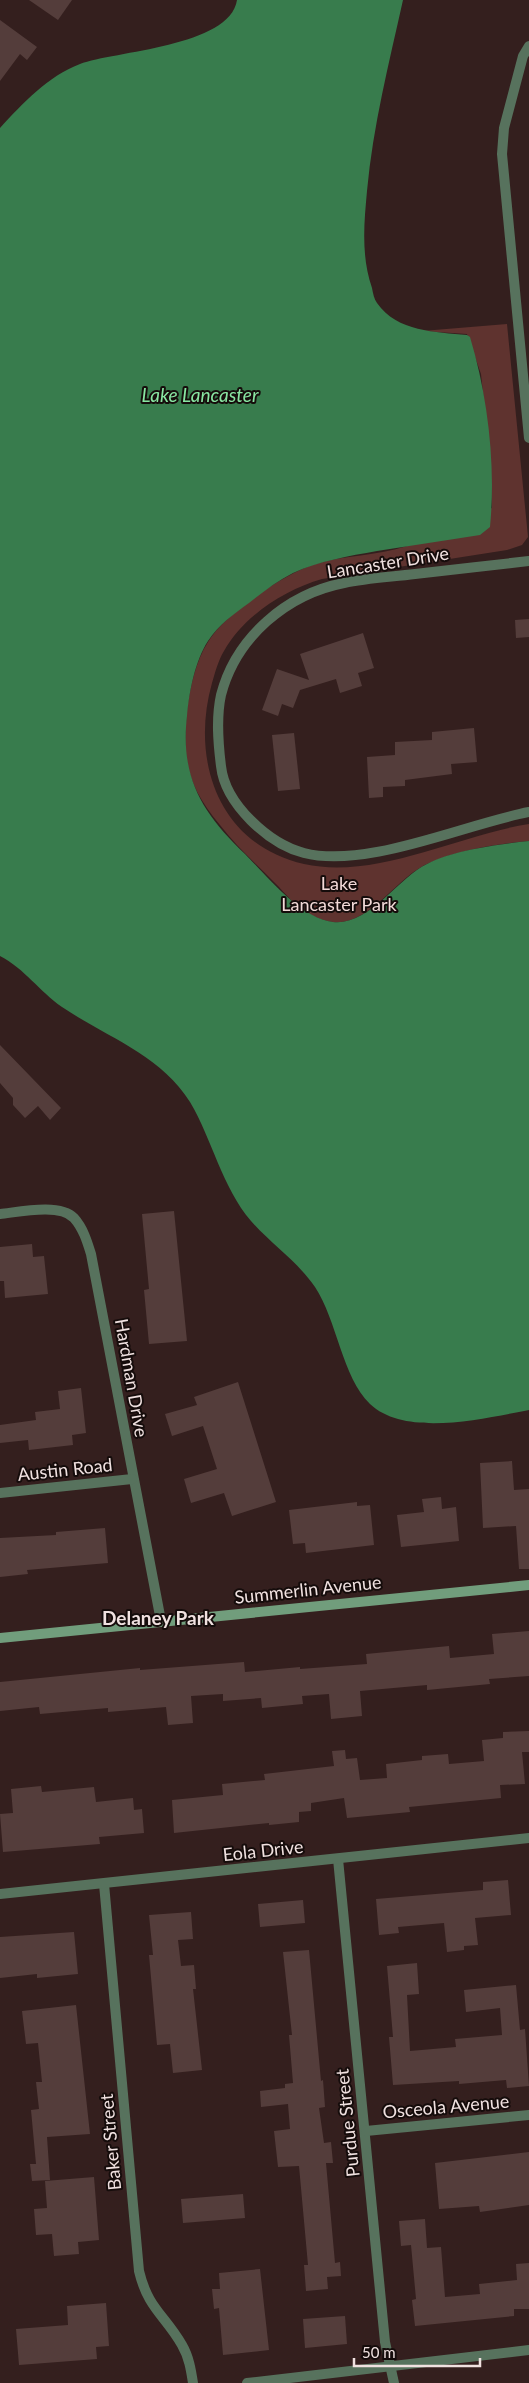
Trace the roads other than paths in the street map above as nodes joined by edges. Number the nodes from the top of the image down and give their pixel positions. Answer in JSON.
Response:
{"nodes":[{"id":1,"x":529,"y":46,"type":"edge"},
{"id":2,"x":529,"y":438,"type":"edge"},
{"id":3,"x":529,"y":560,"type":"edge"},
{"id":4,"x":529,"y":812,"type":"edge"},
{"id":5,"x":0,"y":1214,"type":"edge"},
{"id":6,"x":132,"y":1479,"type":"junction"},
{"id":7,"x":0,"y":1493,"type":"edge"},
{"id":8,"x":529,"y":1585,"type":"edge"},
{"id":9,"x":161,"y":1621,"type":"junction"},
{"id":10,"x":0,"y":1638,"type":"edge"},
{"id":11,"x":529,"y":1838,"type":"edge"},
{"id":12,"x":338,"y":1859,"type":"junction"},
{"id":13,"x":104,"y":1884,"type":"junction"},
{"id":14,"x":0,"y":1894,"type":"edge"},
{"id":15,"x":529,"y":2115,"type":"edge"},
{"id":16,"x":366,"y":2130,"type":"junction"},
{"id":17,"x":529,"y":2350,"type":"edge"},
{"id":18,"x":390,"y":2367,"type":"junction"},
{"id":19,"x":192,"y":2383,"type":"edge"},
{"id":20,"x":247,"y":2383,"type":"edge"},
{"id":21,"x":394,"y":2383,"type":"edge"}],
"edges":[{"from":1,"to":2,"type":"street"},
{"from":3,"to":4,"type":"street","name":"Lancaster Drive"},
{"from":5,"to":6,"type":"street","name":"Hardman Drive"},
{"from":6,"to":7,"type":"street","name":"Austin Road"},
{"from":6,"to":9,"type":"street","name":"Hardman Drive"},
{"from":8,"to":9,"type":"street","name":"Summerlin Avenue"},
{"from":9,"to":10,"type":"street","name":"Summerlin Avenue"},
{"from":11,"to":12,"type":"street","name":"Eola Drive"},
{"from":12,"to":13,"type":"street","name":"Eola Drive"},
{"from":12,"to":16,"type":"street","name":"Purdue Street"},
{"from":13,"to":14,"type":"street","name":"Eola Drive"},
{"from":13,"to":19,"type":"street","name":"Baker Street"},
{"from":15,"to":16,"type":"street","name":"Osceola Avenue"},
{"from":16,"to":18,"type":"street","name":"Purdue Street"},
{"from":17,"to":18,"type":"street"},
{"from":18,"to":20,"type":"street"},
{"from":18,"to":21,"type":"street","name":"Purdue Street"}]}
